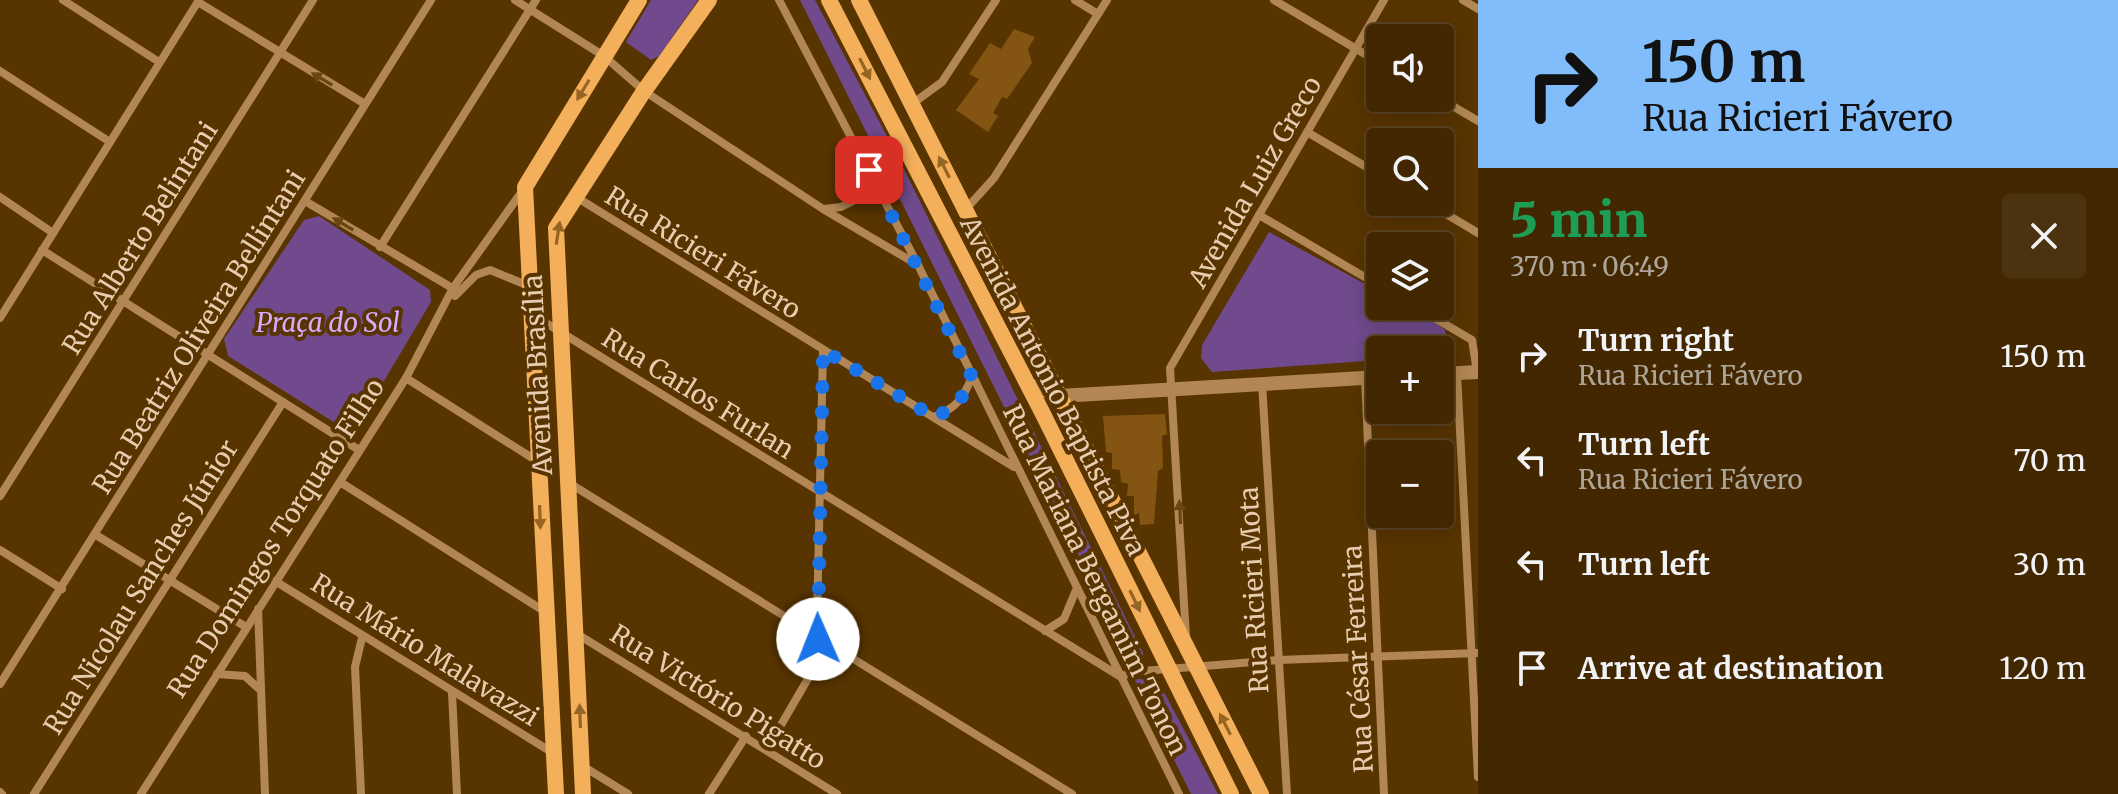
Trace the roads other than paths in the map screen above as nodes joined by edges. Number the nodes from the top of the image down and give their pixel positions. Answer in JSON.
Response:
{"nodes":[{"id":1,"x":63,"y":0,"type":"edge"},
{"id":2,"x":313,"y":0,"type":"edge"},
{"id":3,"x":431,"y":0,"type":"edge"},
{"id":4,"x":515,"y":0,"type":"edge"},
{"id":5,"x":536,"y":0,"type":"edge"},
{"id":6,"x":639,"y":0,"type":"edge"},
{"id":7,"x":709,"y":0,"type":"edge"},
{"id":8,"x":779,"y":0,"type":"edge"},
{"id":9,"x":829,"y":0,"type":"edge"},
{"id":10,"x":996,"y":0,"type":"edge"},
{"id":11,"x":1075,"y":0,"type":"edge"},
{"id":12,"x":1107,"y":0,"type":"edge"},
{"id":13,"x":1274,"y":0,"type":"edge"},
{"id":14,"x":1384,"y":0,"type":"edge"},
{"id":15,"x":1463,"y":0,"type":"edge"},
{"id":16,"x":199,"y":1,"type":"edge"},
{"id":17,"x":864,"y":2,"type":"edge"},
{"id":18,"x":530,"y":9,"type":"junction"},
{"id":19,"x":1478,"y":9,"type":"edge"},
{"id":20,"x":1098,"y":14,"type":"junction"},
{"id":21,"x":1356,"y":48,"type":"junction"},
{"id":22,"x":280,"y":53,"type":"junction"},
{"id":23,"x":1366,"y":54,"type":"edge"},
{"id":24,"x":604,"y":56,"type":"junction"},
{"id":25,"x":159,"y":62,"type":"junction"},
{"id":26,"x":0,"y":71,"type":"edge"},
{"id":27,"x":644,"y":91,"type":"junction"},
{"id":28,"x":365,"y":104,"type":"junction"},
{"id":29,"x":912,"y":104,"type":"junction"},
{"id":30,"x":1454,"y":107,"type":"edge"},
{"id":31,"x":1478,"y":121,"type":"edge"},
{"id":32,"x":1307,"y":132,"type":"junction"},
{"id":33,"x":110,"y":142,"type":"junction"},
{"id":34,"x":1366,"y":167,"type":"edge"},
{"id":35,"x":869,"y":170,"type":"junction"},
{"id":36,"x":525,"y":187,"type":"junction"},
{"id":37,"x":575,"y":196,"type":"junction"},
{"id":38,"x":0,"y":197,"type":"edge"},
{"id":39,"x":305,"y":201,"type":"junction"},
{"id":40,"x":823,"y":209,"type":"junction"},
{"id":41,"x":965,"y":209,"type":"junction"},
{"id":42,"x":1259,"y":215,"type":"junction"},
{"id":43,"x":1449,"y":216,"type":"edge"},
{"id":44,"x":53,"y":233,"type":"junction"},
{"id":45,"x":1478,"y":233,"type":"edge"},
{"id":46,"x":380,"y":247,"type":"junction"},
{"id":47,"x":42,"y":250,"type":"junction"},
{"id":48,"x":918,"y":265,"type":"junction"},
{"id":49,"x":1366,"y":278,"type":"edge"},
{"id":50,"x":531,"y":287,"type":"junction"},
{"id":51,"x":1006,"y":289,"type":"junction"},
{"id":52,"x":456,"y":290,"type":"junction"},
{"id":53,"x":983,"y":300,"type":"junction"},
{"id":54,"x":123,"y":302,"type":"junction"},
{"id":55,"x":1,"y":312,"type":"edge"},
{"id":56,"x":533,"y":315,"type":"junction"},
{"id":57,"x":1438,"y":320,"type":"edge"},
{"id":58,"x":558,"y":330,"type":"junction"},
{"id":59,"x":823,"y":350,"type":"junction"},
{"id":60,"x":207,"y":355,"type":"junction"},
{"id":61,"x":1478,"y":372,"type":"edge"},
{"id":62,"x":1454,"y":373,"type":"edge"},
{"id":63,"x":1457,"y":373,"type":"junction"},
{"id":64,"x":972,"y":377,"type":"junction"},
{"id":65,"x":406,"y":378,"type":"junction"},
{"id":66,"x":1366,"y":378,"type":"edge"},
{"id":67,"x":1262,"y":383,"type":"junction"},
{"id":68,"x":1027,"y":384,"type":"junction"},
{"id":69,"x":1173,"y":388,"type":"junction"},
{"id":70,"x":1060,"y":396,"type":"junction"},
{"id":71,"x":283,"y":402,"type":"junction"},
{"id":72,"x":1043,"y":414,"type":"junction"},
{"id":73,"x":934,"y":417,"type":"junction"},
{"id":74,"x":1373,"y":424,"type":"edge"},
{"id":75,"x":359,"y":450,"type":"junction"},
{"id":76,"x":538,"y":461,"type":"junction"},
{"id":77,"x":1016,"y":468,"type":"junction"},
{"id":78,"x":340,"y":482,"type":"junction"},
{"id":79,"x":568,"y":482,"type":"junction"},
{"id":80,"x":820,"y":494,"type":"junction"},
{"id":81,"x":0,"y":496,"type":"edge"},
{"id":82,"x":96,"y":535,"type":"junction"},
{"id":83,"x":0,"y":550,"type":"edge"},
{"id":84,"x":169,"y":581,"type":"junction"},
{"id":85,"x":275,"y":581,"type":"junction"},
{"id":86,"x":62,"y":589,"type":"junction"},
{"id":87,"x":1076,"y":589,"type":"junction"},
{"id":88,"x":258,"y":608,"type":"junction"},
{"id":89,"x":544,"y":611,"type":"junction"},
{"id":90,"x":246,"y":627,"type":"junction"},
{"id":91,"x":1045,"y":631,"type":"junction"},
{"id":92,"x":577,"y":634,"type":"junction"},
{"id":93,"x":362,"y":638,"type":"junction"},
{"id":94,"x":818,"y":639,"type":"junction"},
{"id":95,"x":1187,"y":646,"type":"junction"},
{"id":96,"x":1475,"y":653,"type":"edge"},
{"id":97,"x":1378,"y":657,"type":"junction"},
{"id":98,"x":1278,"y":660,"type":"junction"},
{"id":99,"x":1197,"y":669,"type":"junction"},
{"id":100,"x":1169,"y":670,"type":"junction"},
{"id":101,"x":217,"y":674,"type":"junction"},
{"id":102,"x":1121,"y":677,"type":"junction"},
{"id":103,"x":0,"y":684,"type":"edge"},
{"id":104,"x":260,"y":691,"type":"junction"},
{"id":105,"x":452,"y":693,"type":"junction"},
{"id":106,"x":746,"y":736,"type":"junction"},
{"id":107,"x":767,"y":749,"type":"junction"},
{"id":108,"x":553,"y":753,"type":"junction"},
{"id":109,"x":581,"y":765,"type":"junction"},
{"id":110,"x":1478,"y":777,"type":"edge"},
{"id":111,"x":34,"y":794,"type":"edge"},
{"id":112,"x":141,"y":794,"type":"edge"},
{"id":113,"x":265,"y":794,"type":"edge"},
{"id":114,"x":361,"y":794,"type":"edge"},
{"id":115,"x":457,"y":794,"type":"edge"},
{"id":116,"x":556,"y":794,"type":"edge"},
{"id":117,"x":583,"y":794,"type":"edge"},
{"id":118,"x":628,"y":794,"type":"edge"},
{"id":119,"x":709,"y":794,"type":"edge"},
{"id":120,"x":837,"y":794,"type":"edge"},
{"id":121,"x":1072,"y":794,"type":"edge"},
{"id":122,"x":1179,"y":794,"type":"edge"},
{"id":123,"x":1231,"y":794,"type":"edge"},
{"id":124,"x":1261,"y":794,"type":"edge"},
{"id":125,"x":1287,"y":794,"type":"edge"},
{"id":126,"x":1384,"y":794,"type":"edge"}],
"edges":[{"from":1,"to":25,"type":"street"},
{"from":2,"to":22,"type":"street","name":"Rua Alberto Belintani"},
{"from":3,"to":28,"type":"street","name":"Rua Beatriz Oliveira Bellintani"},
{"from":4,"to":18,"type":"street"},
{"from":5,"to":18,"type":"street"},
{"from":6,"to":24,"type":"main road","name":"Rua Domingos Torquato Filho"},
{"from":7,"to":27,"type":"main road","name":"Avenida Brasília"},
{"from":8,"to":35,"type":"street","name":"Rua Mariana Bergamim Tonon"},
{"from":9,"to":53,"type":"main road","name":"Avenida Antonio Baptista Piva","one_way":true},
{"from":10,"to":29,"type":"street"},
{"from":11,"to":20,"type":"street"},
{"from":12,"to":20,"type":"street"},
{"from":13,"to":21,"type":"street"},
{"from":14,"to":21,"type":"street","name":"Avenida Luiz Greco"},
{"from":15,"to":19,"type":"street"},
{"from":16,"to":22,"type":"street"},
{"from":16,"to":25,"type":"street"},
{"from":17,"to":29,"type":"main road","name":"Avenida Antonio Baptista Piva"},
{"from":18,"to":24,"type":"street"},
{"from":18,"to":46,"type":"street"},
{"from":20,"to":41,"type":"street"},
{"from":21,"to":23,"type":"street"},
{"from":21,"to":32,"type":"street","name":"Avenida Luiz Greco"},
{"from":28,"to":22,"type":"street","one_way":true},
{"from":22,"to":54,"type":"street","name":"Rua Alberto Belintani"},
{"from":24,"to":27,"type":"street"},
{"from":24,"to":36,"type":"main road","name":"Rua Domingos Torquato Filho","one_way":true},
{"from":25,"to":33,"type":"street"},
{"from":26,"to":33,"type":"street"},
{"from":27,"to":37,"type":"main road","name":"Avenida Brasília"},
{"from":27,"to":40,"type":"street"},
{"from":28,"to":39,"type":"street","name":"Rua Beatriz Oliveira Bellintani"},
{"from":41,"to":29,"type":"main road","name":"Avenida Antonio Baptista Piva","one_way":true},
{"from":30,"to":31,"type":"street"},
{"from":32,"to":34,"type":"street"},
{"from":32,"to":42,"type":"street","name":"Avenida Luiz Greco"},
{"from":33,"to":44,"type":"street"},
{"from":35,"to":40,"type":"street"},
{"from":35,"to":48,"type":"street","name":"Rua Mariana Bergamim Tonon"},
{"from":36,"to":50,"type":"main road","name":"Avenida Brasília"},
{"from":36,"to":52,"type":"street","name":"Rua Domingos Torquato Filho"},
{"from":58,"to":37,"type":"main road","name":"Avenida Brasília","one_way":true},
{"from":37,"to":59,"type":"street","name":"Rua Ricieri Fávero"},
{"from":38,"to":44,"type":"street"},
{"from":46,"to":39,"type":"street","one_way":true},
{"from":39,"to":60,"type":"street","name":"Rua Beatriz Oliveira Bellintani"},
{"from":40,"to":48,"type":"street"},
{"from":41,"to":51,"type":"main road","name":"Avenida Antonio Baptista Piva"},
{"from":42,"to":49,"type":"street"},
{"from":42,"to":69,"type":"street","name":"Avenida Luiz Greco"},
{"from":43,"to":45,"type":"street"},
{"from":44,"to":47,"type":"street"},
{"from":46,"to":52,"type":"street"},
{"from":47,"to":54,"type":"street"},
{"from":47,"to":55,"type":"street"},
{"from":48,"to":64,"type":"street","name":"Rua Mariana Bergamim Tonon"},
{"from":50,"to":52,"type":"street","name":"Rua Domingos Torquato Filho"},
{"from":50,"to":56,"type":"main road","name":"Avenida Brasília"},
{"from":51,"to":53,"type":"main road"},
{"from":51,"to":70,"type":"main road","name":"Avenida Antonio Baptista Piva"},
{"from":52,"to":65,"type":"street","name":"Rua Domingos Torquato Filho"},
{"from":53,"to":68,"type":"main road","name":"Avenida Antonio Baptista Piva"},
{"from":54,"to":60,"type":"street"},
{"from":54,"to":81,"type":"street","name":"Rua Alberto Belintani"},
{"from":56,"to":58,"type":"street","name":"Rua Carlos Furlan"},
{"from":56,"to":76,"type":"main road","name":"Avenida Brasília"},
{"from":57,"to":61,"type":"street"},
{"from":58,"to":79,"type":"main road","name":"Avenida Brasília"},
{"from":58,"to":80,"type":"street","name":"Rua Carlos Furlan"},
{"from":59,"to":73,"type":"street","name":"Rua Ricieri Fávero"},
{"from":59,"to":80,"type":"street"},
{"from":60,"to":71,"type":"street"},
{"from":60,"to":82,"type":"street","name":"Rua Beatriz Oliveira Bellintani"},
{"from":61,"to":63,"type":"street"},
{"from":62,"to":63,"type":"street"},
{"from":63,"to":96,"type":"street"},
{"from":64,"to":73,"type":"street"},
{"from":64,"to":77,"type":"street","name":"Rua Mariana Bergamim Tonon"},
{"from":65,"to":75,"type":"street","name":"Rua Domingos Torquato Filho"},
{"from":65,"to":76,"type":"street"},
{"from":66,"to":67,"type":"street"},
{"from":67,"to":69,"type":"street"},
{"from":67,"to":98,"type":"street","name":"Rua Ricieri Mota"},
{"from":68,"to":70,"type":"street"},
{"from":68,"to":72,"type":"main road","name":"Avenida Antonio Baptista Piva"},
{"from":69,"to":70,"type":"street"},
{"from":95,"to":69,"type":"street","name":"Avenida Luiz Greco","one_way":true},
{"from":70,"to":72,"type":"street"},
{"from":70,"to":95,"type":"main road","name":"Avenida Antonio Baptista Piva"},
{"from":71,"to":75,"type":"street"},
{"from":71,"to":84,"type":"street","name":"Rua Nicolau Sanches Júnior"},
{"from":72,"to":100,"type":"main road","name":"Avenida Antonio Baptista Piva","one_way":true},
{"from":73,"to":77,"type":"street","name":"Rua Ricieri Fávero"},
{"from":74,"to":97,"type":"street","name":"Rua César Ferreira"},
{"from":75,"to":78,"type":"street","name":"Rua Domingos Torquato Filho"},
{"from":76,"to":89,"type":"main road","name":"Avenida Brasília","one_way":true},
{"from":77,"to":87,"type":"street","name":"Rua Mariana Bergamim Tonon"},
{"from":78,"to":85,"type":"street","name":"Rua Domingos Torquato Filho"},
{"from":78,"to":89,"type":"street"},
{"from":79,"to":92,"type":"main road","name":"Avenida Brasília"},
{"from":79,"to":94,"type":"street"},
{"from":80,"to":91,"type":"street","name":"Rua Carlos Furlan"},
{"from":80,"to":94,"type":"street"},
{"from":82,"to":84,"type":"street"},
{"from":82,"to":86,"type":"street","name":"Rua Beatriz Oliveira Bellintani"},
{"from":83,"to":86,"type":"street"},
{"from":84,"to":90,"type":"street"},
{"from":84,"to":111,"type":"street","name":"Rua Nicolau Sanches Júnior"},
{"from":85,"to":88,"type":"street","name":"Rua Domingos Torquato Filho"},
{"from":85,"to":93,"type":"street","name":"Rua Mário Malavazzi"},
{"from":86,"to":103,"type":"street","name":"Rua Beatriz Oliveira Bellintani"},
{"from":87,"to":91,"type":"street"},
{"from":87,"to":102,"type":"street","name":"Rua Mariana Bergamim Tonon"},
{"from":88,"to":90,"type":"street","name":"Rua Domingos Torquato Filho"},
{"from":88,"to":104,"type":"street"},
{"from":89,"to":108,"type":"main road","name":"Avenida Brasília"},
{"from":90,"to":101,"type":"street","name":"Rua Domingos Torquato Filho"},
{"from":91,"to":102,"type":"street","name":"Rua Carlos Furlan"},
{"from":92,"to":106,"type":"street","name":"Rua Victório Pigatto"},
{"from":109,"to":92,"type":"main road","name":"Avenida Brasília","one_way":true},
{"from":93,"to":105,"type":"street","name":"Rua Mário Malavazzi"},
{"from":93,"to":114,"type":"street"},
{"from":94,"to":107,"type":"street"},
{"from":94,"to":121,"type":"street"},
{"from":95,"to":99,"type":"main road","name":"Avenida Antonio Baptista Piva"},
{"from":96,"to":97,"type":"street"},
{"from":96,"to":110,"type":"street"},
{"from":97,"to":98,"type":"street"},
{"from":97,"to":126,"type":"street","name":"Rua César Ferreira"},
{"from":98,"to":99,"type":"street"},
{"from":98,"to":125,"type":"street","name":"Rua Ricieri Mota"},
{"from":99,"to":100,"type":"street"},
{"from":124,"to":99,"type":"main road","name":"Avenida Antonio Baptista Piva","one_way":true},
{"from":100,"to":102,"type":"street"},
{"from":100,"to":123,"type":"main road","name":"Avenida Antonio Baptista Piva"},
{"from":101,"to":104,"type":"street"},
{"from":101,"to":112,"type":"street","name":"Rua Domingos Torquato Filho"},
{"from":102,"to":122,"type":"street","name":"Rua Mariana Bergamim Tonon"},
{"from":104,"to":113,"type":"street"},
{"from":105,"to":108,"type":"street","name":"Rua Mário Malavazzi"},
{"from":105,"to":115,"type":"street"},
{"from":106,"to":107,"type":"street","name":"Rua Victório Pigatto"},
{"from":106,"to":119,"type":"street"},
{"from":107,"to":120,"type":"street","name":"Rua Victório Pigatto"},
{"from":108,"to":116,"type":"main road","name":"Avenida Brasília"},
{"from":109,"to":117,"type":"main road","name":"Avenida Brasília"},
{"from":109,"to":118,"type":"street"}]}
